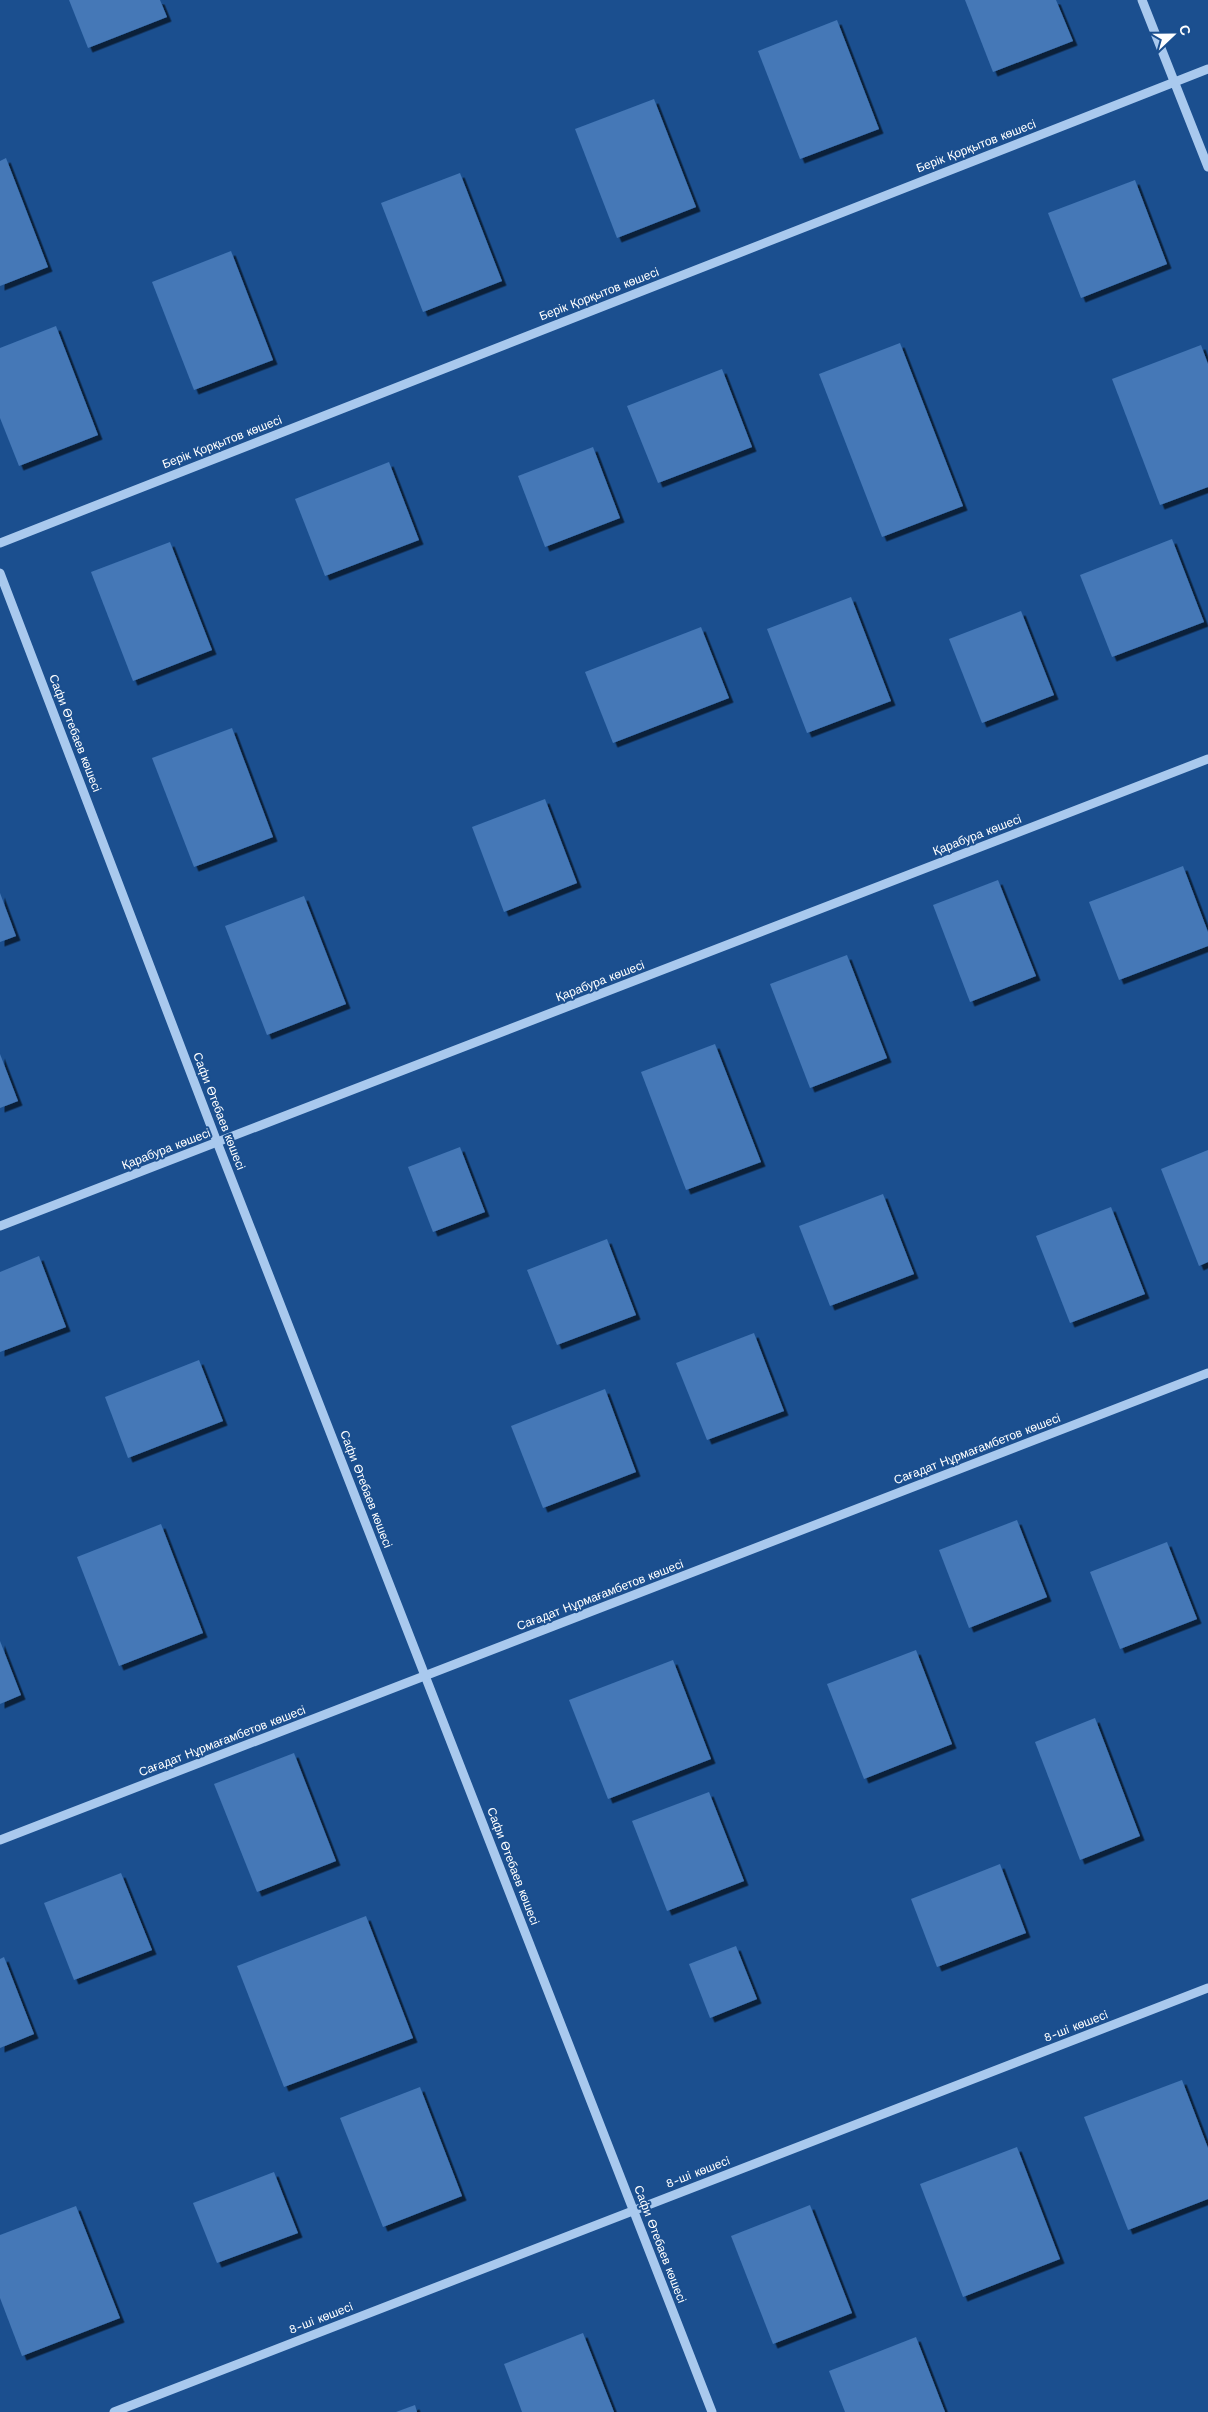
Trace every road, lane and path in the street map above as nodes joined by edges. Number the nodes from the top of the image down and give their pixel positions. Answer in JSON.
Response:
{"nodes":[{"id":1,"x":1142,"y":0,"type":"edge"},
{"id":2,"x":1208,"y":68,"type":"edge"},
{"id":3,"x":1175,"y":82,"type":"junction"},
{"id":4,"x":1208,"y":167,"type":"edge"},
{"id":5,"x":0,"y":543,"type":"edge"},
{"id":6,"x":0,"y":573,"type":"edge"},
{"id":7,"x":1208,"y":759,"type":"edge"},
{"id":8,"x":218,"y":1142,"type":"junction"},
{"id":9,"x":0,"y":1226,"type":"edge"},
{"id":10,"x":1208,"y":1373,"type":"edge"},
{"id":11,"x":426,"y":1676,"type":"junction"},
{"id":12,"x":0,"y":1840,"type":"edge"},
{"id":13,"x":1208,"y":1988,"type":"edge"},
{"id":14,"x":633,"y":2211,"type":"junction"},
{"id":15,"x":114,"y":2412,"type":"edge"},
{"id":16,"x":712,"y":2412,"type":"edge"}],
"edges":[{"from":1,"to":3,"type":"street"},
{"from":2,"to":3,"type":"street","name":"Берік Қорқытов көшесі"},
{"from":3,"to":4,"type":"street"},
{"from":3,"to":5,"type":"street","name":"Берік Қорқытов көшесі"},
{"from":6,"to":8,"type":"street","name":"Сафи Өтебаев көшесі"},
{"from":7,"to":8,"type":"street","name":"Қарабура көшесі"},
{"from":8,"to":9,"type":"street","name":"Қарабура көшесі"},
{"from":8,"to":11,"type":"street","name":"Сафи Өтебаев көшесі"},
{"from":10,"to":11,"type":"street","name":"Сағадат Нұрмағамбетов көшесі"},
{"from":11,"to":12,"type":"street","name":"Сағадат Нұрмағамбетов көшесі"},
{"from":11,"to":14,"type":"street","name":"Сафи Өтебаев көшесі"},
{"from":13,"to":14,"type":"street","name":"8-шi көшесi"},
{"from":14,"to":15,"type":"street","name":"8-шi көшесi"},
{"from":14,"to":16,"type":"street","name":"Сафи Өтебаев көшесі"}]}
